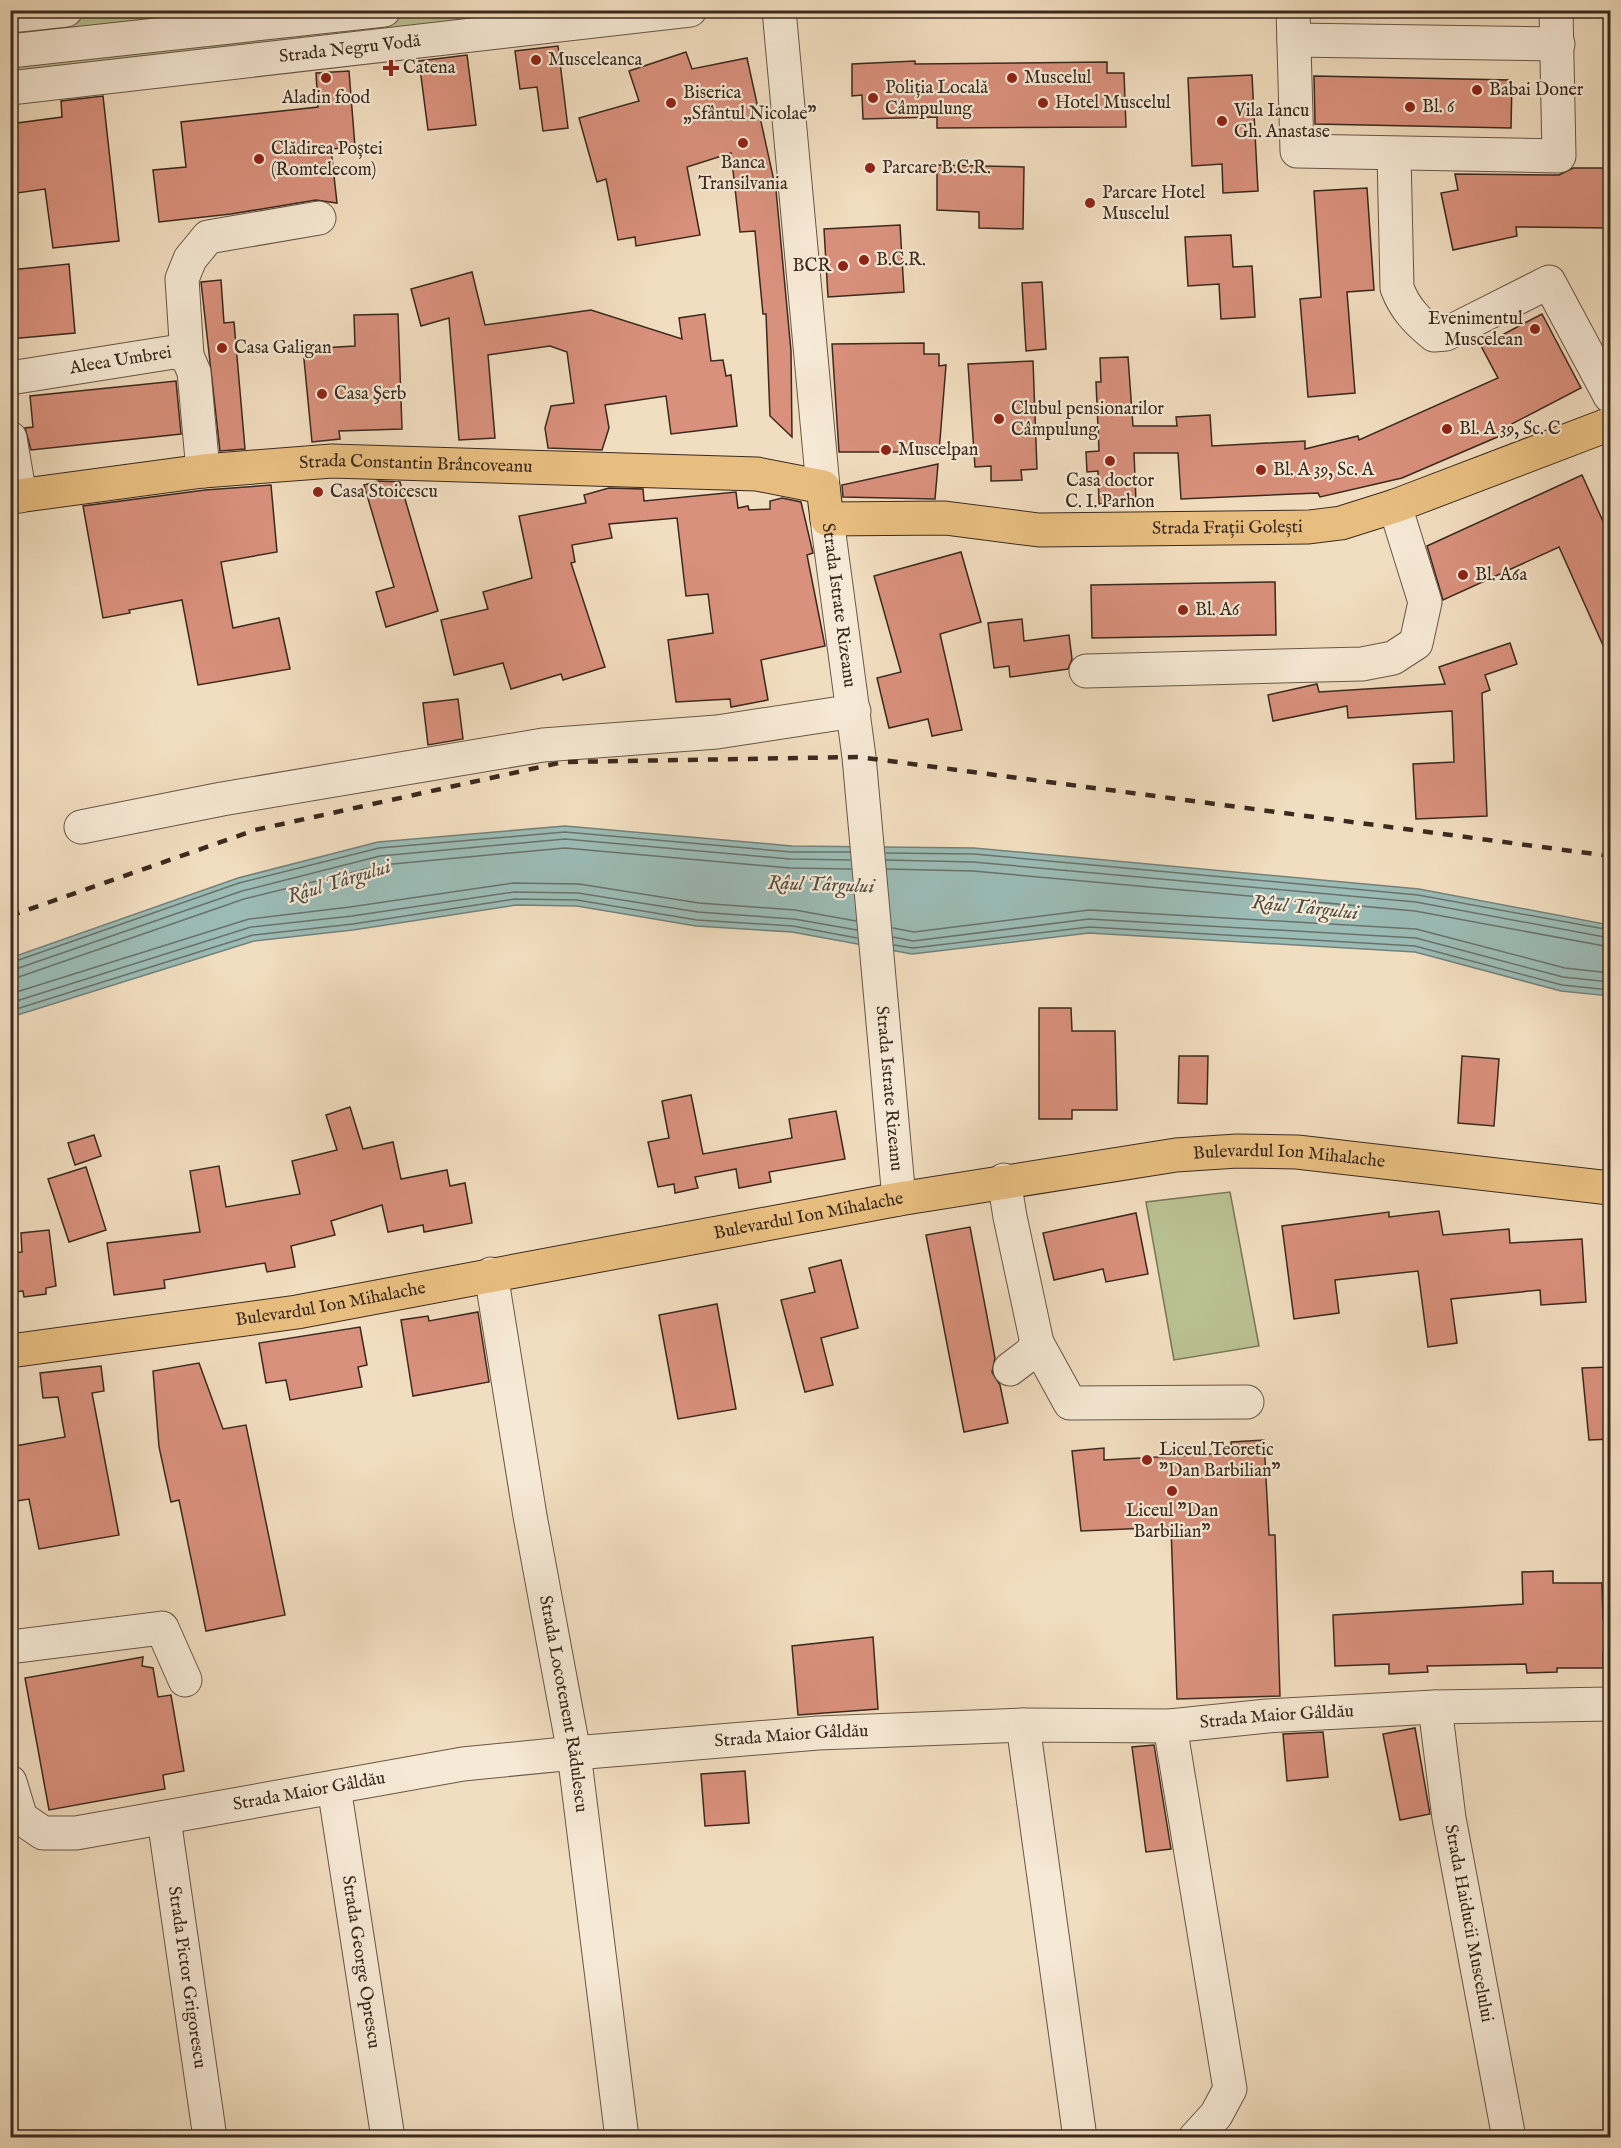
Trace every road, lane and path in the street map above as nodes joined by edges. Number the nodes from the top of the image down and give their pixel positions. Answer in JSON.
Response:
{"nodes":[{"id":1,"x":66,"y":10,"type":"edge"},
{"id":2,"x":384,"y":10,"type":"edge"},
{"id":3,"x":690,"y":10,"type":"edge"},
{"id":4,"x":779,"y":10,"type":"edge"},
{"id":5,"x":1556,"y":10,"type":"edge"},
{"id":6,"x":10,"y":16,"type":"edge"},
{"id":7,"x":1293,"y":25,"type":"edge"},
{"id":8,"x":1557,"y":44,"type":"junction"},
{"id":9,"x":10,"y":51,"type":"edge"},
{"id":10,"x":10,"y":88,"type":"edge"},
{"id":11,"x":1394,"y":154,"type":"junction"},
{"id":12,"x":319,"y":218,"type":"dead end"},
{"id":13,"x":187,"y":356,"type":"junction"},
{"id":14,"x":10,"y":378,"type":"edge"},
{"id":15,"x":1611,"y":396,"type":"edge"},
{"id":16,"x":1611,"y":423,"type":"edge"},
{"id":17,"x":10,"y":438,"type":"edge"},
{"id":18,"x":203,"y":471,"type":"junction"},
{"id":19,"x":15,"y":496,"type":"edge"},
{"id":20,"x":825,"y":503,"type":"junction"},
{"id":21,"x":1395,"y":506,"type":"junction"},
{"id":22,"x":1086,"y":671,"type":"dead end"},
{"id":23,"x":854,"y":711,"type":"junction"},
{"id":24,"x":81,"y":827,"type":"dead end"},
{"id":25,"x":1005,"y":1180,"type":"junction"},
{"id":26,"x":1611,"y":1188,"type":"edge"},
{"id":27,"x":899,"y":1199,"type":"junction"},
{"id":28,"x":491,"y":1275,"type":"junction"},
{"id":29,"x":1037,"y":1343,"type":"junction"},
{"id":30,"x":10,"y":1351,"type":"edge"},
{"id":31,"x":1010,"y":1369,"type":"dead end"},
{"id":32,"x":1247,"y":1402,"type":"dead end"},
{"id":33,"x":10,"y":1647,"type":"edge"},
{"id":34,"x":185,"y":1680,"type":"dead end"},
{"id":35,"x":1611,"y":1704,"type":"edge"},
{"id":36,"x":1435,"y":1707,"type":"junction"},
{"id":37,"x":1023,"y":1725,"type":"junction"},
{"id":38,"x":1170,"y":1726,"type":"junction"},
{"id":39,"x":574,"y":1753,"type":"junction"},
{"id":40,"x":10,"y":1782,"type":"edge"},
{"id":41,"x":334,"y":1787,"type":"junction"},
{"id":42,"x":164,"y":1819,"type":"junction"},
{"id":43,"x":16,"y":1827,"type":"edge"},
{"id":44,"x":210,"y":2138,"type":"edge"},
{"id":45,"x":388,"y":2138,"type":"edge"},
{"id":46,"x":622,"y":2138,"type":"edge"},
{"id":47,"x":1080,"y":2138,"type":"edge"},
{"id":48,"x":1195,"y":2138,"type":"edge"},
{"id":49,"x":1509,"y":2138,"type":"edge"}],
"edges":[{"from":1,"to":6,"type":"street"},
{"from":2,"to":9,"type":"street"},
{"from":3,"to":10,"type":"street","name":"Strada Negru Vodă"},
{"from":4,"to":20,"type":"street","name":"Strada Istrate Rizeanu"},
{"from":5,"to":8,"type":"street"},
{"from":7,"to":8,"type":"street"},
{"from":7,"to":11,"type":"street"},
{"from":8,"to":11,"type":"street"},
{"from":11,"to":15,"type":"street"},
{"from":12,"to":13,"type":"street"},
{"from":13,"to":14,"type":"street","name":"Aleea Umbrei"},
{"from":13,"to":18,"type":"street","name":"Aleea Umbrei"},
{"from":16,"to":21,"type":"main road","name":"Strada Frații Golești"},
{"from":17,"to":19,"type":"street"},
{"from":18,"to":19,"type":"main road","name":"Strada Constantin Brâncoveanu"},
{"from":18,"to":20,"type":"main road","name":"Strada Constantin Brâncoveanu"},
{"from":20,"to":21,"type":"main road","name":"Strada Frații Golești"},
{"from":20,"to":23,"type":"street","name":"Strada Istrate Rizeanu"},
{"from":21,"to":22,"type":"street"},
{"from":23,"to":24,"type":"street"},
{"from":23,"to":27,"type":"street","name":"Strada Istrate Rizeanu"},
{"from":25,"to":26,"type":"main road","name":"Bulevardul Ion Mihalache"},
{"from":25,"to":27,"type":"main road","name":"Bulevardul Ion Mihalache"},
{"from":25,"to":29,"type":"street"},
{"from":27,"to":28,"type":"main road","name":"Bulevardul Ion Mihalache"},
{"from":28,"to":30,"type":"main road","name":"Bulevardul Ion Mihalache"},
{"from":28,"to":39,"type":"street","name":"Strada Locotenent Rădulescu"},
{"from":29,"to":31,"type":"street"},
{"from":29,"to":32,"type":"street"},
{"from":33,"to":34,"type":"street"},
{"from":35,"to":36,"type":"street","name":"Strada Maior Gâldău"},
{"from":36,"to":38,"type":"street","name":"Strada Maior Gâldău"},
{"from":36,"to":49,"type":"street","name":"Strada Haiducii Muscelului"},
{"from":37,"to":38,"type":"street","name":"Strada Maior Gâldău"},
{"from":37,"to":39,"type":"street","name":"Strada Maior Gâldău"},
{"from":37,"to":47,"type":"street"},
{"from":38,"to":48,"type":"street"},
{"from":39,"to":41,"type":"street","name":"Strada Maior Gâldău"},
{"from":39,"to":46,"type":"street","name":"Strada Locotenent Rădulescu"},
{"from":40,"to":43,"type":"street","name":"Strada Maior Gâldău"},
{"from":41,"to":42,"type":"street","name":"Strada Maior Gâldău"},
{"from":41,"to":45,"type":"street","name":"Strada George Oprescu"},
{"from":42,"to":43,"type":"street","name":"Strada Maior Gâldău"},
{"from":42,"to":44,"type":"street","name":"Strada Pictor Grigorescu"}]}
